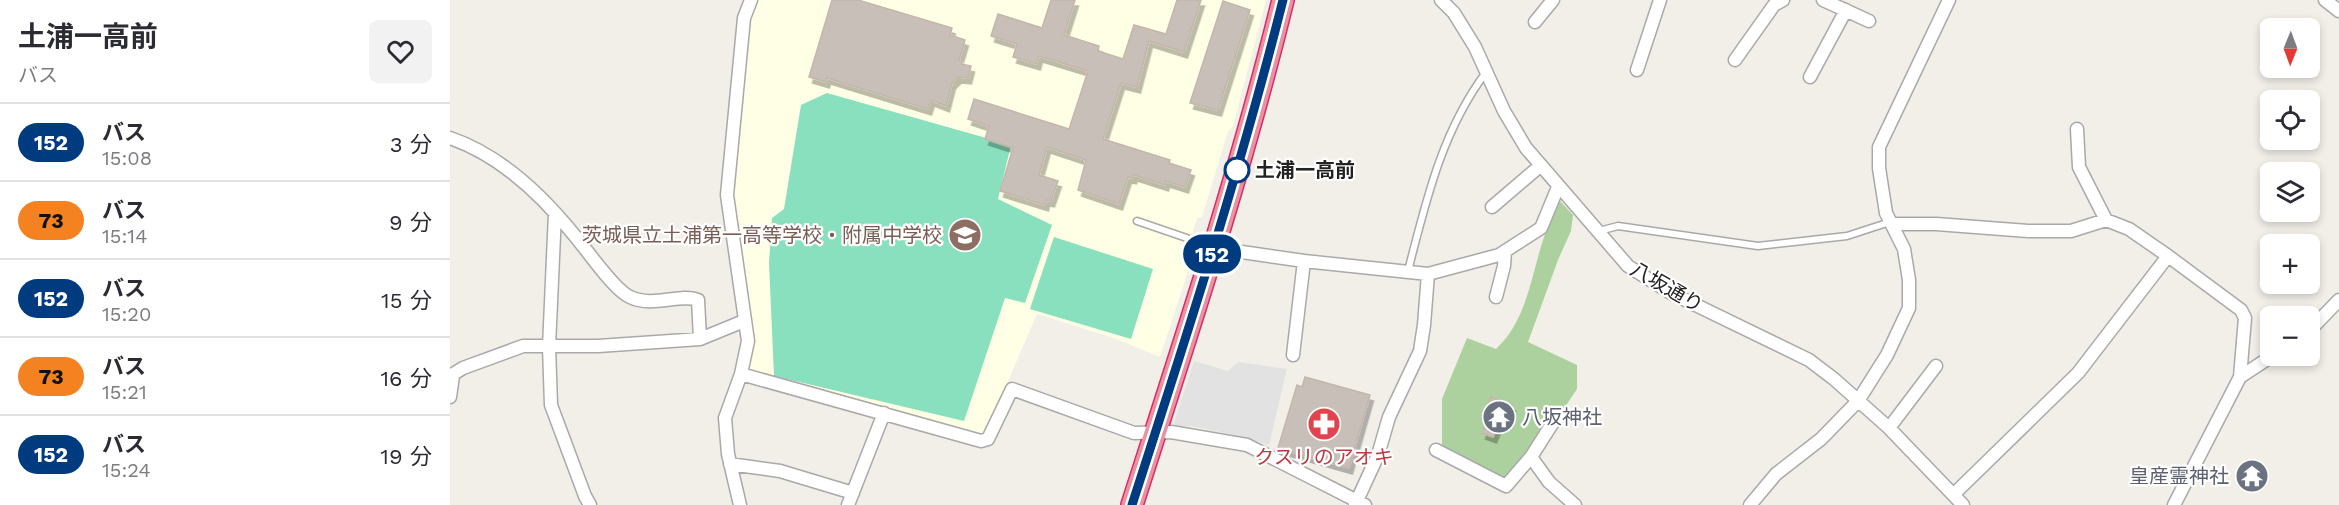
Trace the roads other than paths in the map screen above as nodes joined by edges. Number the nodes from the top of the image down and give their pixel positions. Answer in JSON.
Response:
{"nodes":[{"id":1,"x":751,"y":0,"type":"edge"},
{"id":2,"x":1283,"y":0,"type":"edge"},
{"id":3,"x":1441,"y":0,"type":"edge"},
{"id":4,"x":1553,"y":0,"type":"edge"},
{"id":5,"x":1660,"y":0,"type":"edge"},
{"id":6,"x":1783,"y":0,"type":"edge"},
{"id":7,"x":1823,"y":0,"type":"edge"},
{"id":8,"x":1949,"y":0,"type":"edge"},
{"id":9,"x":2325,"y":0,"type":"edge"},
{"id":10,"x":1846,"y":10,"type":"junction"},
{"id":11,"x":2339,"y":10,"type":"edge"},
{"id":12,"x":1869,"y":21,"type":"dead end"},
{"id":13,"x":1535,"y":22,"type":"dead end"},
{"id":14,"x":1735,"y":60,"type":"dead end"},
{"id":15,"x":1637,"y":70,"type":"dead end"},
{"id":16,"x":1487,"y":71,"type":"junction"},
{"id":17,"x":1810,"y":76,"type":"dead end"},
{"id":18,"x":2077,"y":129,"type":"dead end"},
{"id":19,"x":450,"y":138,"type":"edge"},
{"id":20,"x":1540,"y":166,"type":"junction"},
{"id":21,"x":1558,"y":187,"type":"junction"},
{"id":22,"x":1492,"y":207,"type":"dead end"},
{"id":23,"x":555,"y":213,"type":"junction"},
{"id":24,"x":2106,"y":220,"type":"junction"},
{"id":25,"x":1137,"y":221,"type":"dead end"},
{"id":26,"x":1891,"y":223,"type":"junction"},
{"id":27,"x":1598,"y":231,"type":"junction"},
{"id":28,"x":1214,"y":248,"type":"junction"},
{"id":29,"x":1505,"y":250,"type":"junction"},
{"id":30,"x":2168,"y":256,"type":"junction"},
{"id":31,"x":1304,"y":261,"type":"junction"},
{"id":32,"x":1408,"y":272,"type":"junction"},
{"id":33,"x":1428,"y":274,"type":"junction"},
{"id":34,"x":1496,"y":297,"type":"dead end"},
{"id":35,"x":2339,"y":300,"type":"edge"},
{"id":36,"x":2320,"y":320,"type":"edge"},
{"id":37,"x":744,"y":321,"type":"junction"},
{"id":38,"x":700,"y":339,"type":"junction"},
{"id":39,"x":549,"y":347,"type":"junction"},
{"id":40,"x":1293,"y":356,"type":"dead end"},
{"id":41,"x":2260,"y":364,"type":"edge"},
{"id":42,"x":1936,"y":366,"type":"dead end"},
{"id":43,"x":741,"y":374,"type":"junction"},
{"id":44,"x":451,"y":376,"type":"edge"},
{"id":45,"x":2241,"y":377,"type":"junction"},
{"id":46,"x":450,"y":397,"type":"edge"},
{"id":47,"x":1858,"y":400,"type":"junction"},
{"id":48,"x":884,"y":414,"type":"junction"},
{"id":49,"x":1562,"y":414,"type":"dead end"},
{"id":50,"x":1889,"y":428,"type":"junction"},
{"id":51,"x":1156,"y":433,"type":"junction"},
{"id":52,"x":1436,"y":450,"type":"dead end"},
{"id":53,"x":1531,"y":458,"type":"junction"},
{"id":54,"x":730,"y":464,"type":"junction"},
{"id":55,"x":853,"y":493,"type":"junction"},
{"id":56,"x":1954,"y":494,"type":"junction"},
{"id":57,"x":1359,"y":504,"type":"edge"},
{"id":58,"x":590,"y":505,"type":"edge"},
{"id":59,"x":740,"y":505,"type":"edge"},
{"id":60,"x":848,"y":505,"type":"edge"},
{"id":61,"x":1132,"y":505,"type":"edge"},
{"id":62,"x":1575,"y":505,"type":"edge"},
{"id":63,"x":1750,"y":505,"type":"edge"},
{"id":64,"x":1963,"y":505,"type":"edge"},
{"id":65,"x":2174,"y":505,"type":"edge"}],
"edges":[{"from":1,"to":37,"type":"street"},
{"from":2,"to":28,"type":"highway"},
{"from":3,"to":16,"type":"street","name":"八坂通り"},
{"from":4,"to":13,"type":"street"},
{"from":5,"to":15,"type":"street"},
{"from":6,"to":14,"type":"street"},
{"from":7,"to":10,"type":"street"},
{"from":8,"to":26,"type":"street"},
{"from":9,"to":11,"type":"street"},
{"from":10,"to":12,"type":"street"},
{"from":10,"to":17,"type":"street"},
{"from":16,"to":20,"type":"street","name":"八坂通り"},
{"from":16,"to":32,"type":"lane"},
{"from":18,"to":24,"type":"street"},
{"from":19,"to":23,"type":"street"},
{"from":20,"to":21,"type":"street","name":"八坂通り"},
{"from":20,"to":22,"type":"street"},
{"from":21,"to":27,"type":"street","name":"八坂通り"},
{"from":21,"to":29,"type":"street"},
{"from":23,"to":38,"type":"street"},
{"from":23,"to":39,"type":"street"},
{"from":24,"to":26,"type":"street"},
{"from":24,"to":30,"type":"street"},
{"from":25,"to":28,"type":"lane"},
{"from":26,"to":27,"type":"lane"},
{"from":26,"to":47,"type":"street"},
{"from":27,"to":47,"type":"street","name":"八坂通り"},
{"from":28,"to":31,"type":"street"},
{"from":28,"to":51,"type":"highway"},
{"from":29,"to":33,"type":"street"},
{"from":29,"to":34,"type":"street"},
{"from":30,"to":45,"type":"street"},
{"from":30,"to":56,"type":"street"},
{"from":31,"to":32,"type":"street"},
{"from":31,"to":40,"type":"street"},
{"from":32,"to":33,"type":"street"},
{"from":33,"to":57,"type":"street"},
{"from":35,"to":36,"type":"street"},
{"from":37,"to":38,"type":"street"},
{"from":37,"to":43,"type":"street"},
{"from":38,"to":39,"type":"street"},
{"from":39,"to":44,"type":"street"},
{"from":39,"to":58,"type":"street"},
{"from":41,"to":45,"type":"street"},
{"from":42,"to":50,"type":"street"},
{"from":43,"to":48,"type":"street"},
{"from":43,"to":54,"type":"street"},
{"from":44,"to":46,"type":"street"},
{"from":45,"to":65,"type":"street"},
{"from":47,"to":50,"type":"street","name":"八坂通り"},
{"from":47,"to":63,"type":"street"},
{"from":48,"to":51,"type":"street"},
{"from":48,"to":55,"type":"street"},
{"from":49,"to":53,"type":"street"},
{"from":50,"to":56,"type":"street","name":"八坂通り"},
{"from":51,"to":57,"type":"street"},
{"from":51,"to":61,"type":"highway"},
{"from":52,"to":53,"type":"street"},
{"from":53,"to":62,"type":"street"},
{"from":54,"to":55,"type":"street"},
{"from":54,"to":59,"type":"street"},
{"from":55,"to":60,"type":"street"},
{"from":56,"to":64,"type":"street","name":"八坂通り"}]}
